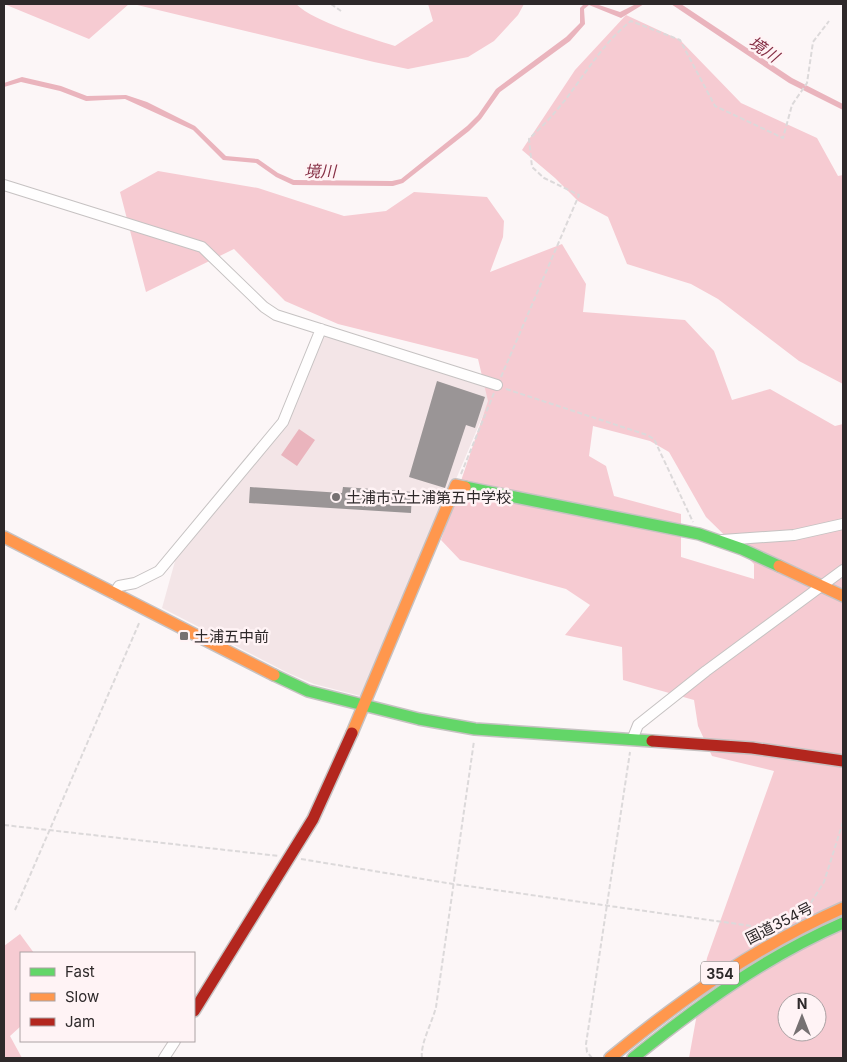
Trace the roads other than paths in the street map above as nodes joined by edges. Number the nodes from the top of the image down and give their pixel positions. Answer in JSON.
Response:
{"nodes":[{"id":1,"x":4,"y":185,"type":"edge"},
{"id":2,"x":321,"y":329,"type":"junction"},
{"id":3,"x":497,"y":385,"type":"road end"},
{"id":4,"x":843,"y":524,"type":"edge"},
{"id":5,"x":4,"y":537,"type":"edge"},
{"id":6,"x":716,"y":540,"type":"junction"},
{"id":7,"x":843,"y":570,"type":"edge"},
{"id":8,"x":822,"y":586,"type":"junction"},
{"id":9,"x":114,"y":594,"type":"junction"},
{"id":10,"x":843,"y":596,"type":"edge"},
{"id":11,"x":362,"y":705,"type":"junction"},
{"id":12,"x":632,"y":740,"type":"junction"},
{"id":13,"x":843,"y":761,"type":"edge"},
{"id":14,"x":843,"y":908,"type":"edge"},
{"id":15,"x":843,"y":922,"type":"edge"},
{"id":16,"x":195,"y":1009,"type":"edge"},
{"id":17,"x":174,"y":1042,"type":"edge"},
{"id":18,"x":164,"y":1058,"type":"edge"},
{"id":19,"x":610,"y":1058,"type":"edge"},
{"id":20,"x":632,"y":1058,"type":"edge"}],
"edges":[{"from":1,"to":2,"type":"street"},
{"from":2,"to":3,"type":"street"},
{"from":2,"to":9,"type":"street"},
{"from":4,"to":6,"type":"street"},
{"from":5,"to":9,"type":"main road"},
{"from":6,"to":8,"type":"main road"},
{"from":6,"to":11,"type":"main road"},
{"from":7,"to":8,"type":"street"},
{"from":8,"to":10,"type":"main road"},
{"from":8,"to":12,"type":"street"},
{"from":9,"to":11,"type":"main road"},
{"from":11,"to":12,"type":"main road"},
{"from":11,"to":16,"type":"main road"},
{"from":12,"to":13,"type":"main road"},
{"from":14,"to":19,"type":"main road","name":"国道354号","number":"354"},
{"from":15,"to":20,"type":"main road","name":"国道354号","number":"354"},
{"from":17,"to":18,"type":"street"}]}
